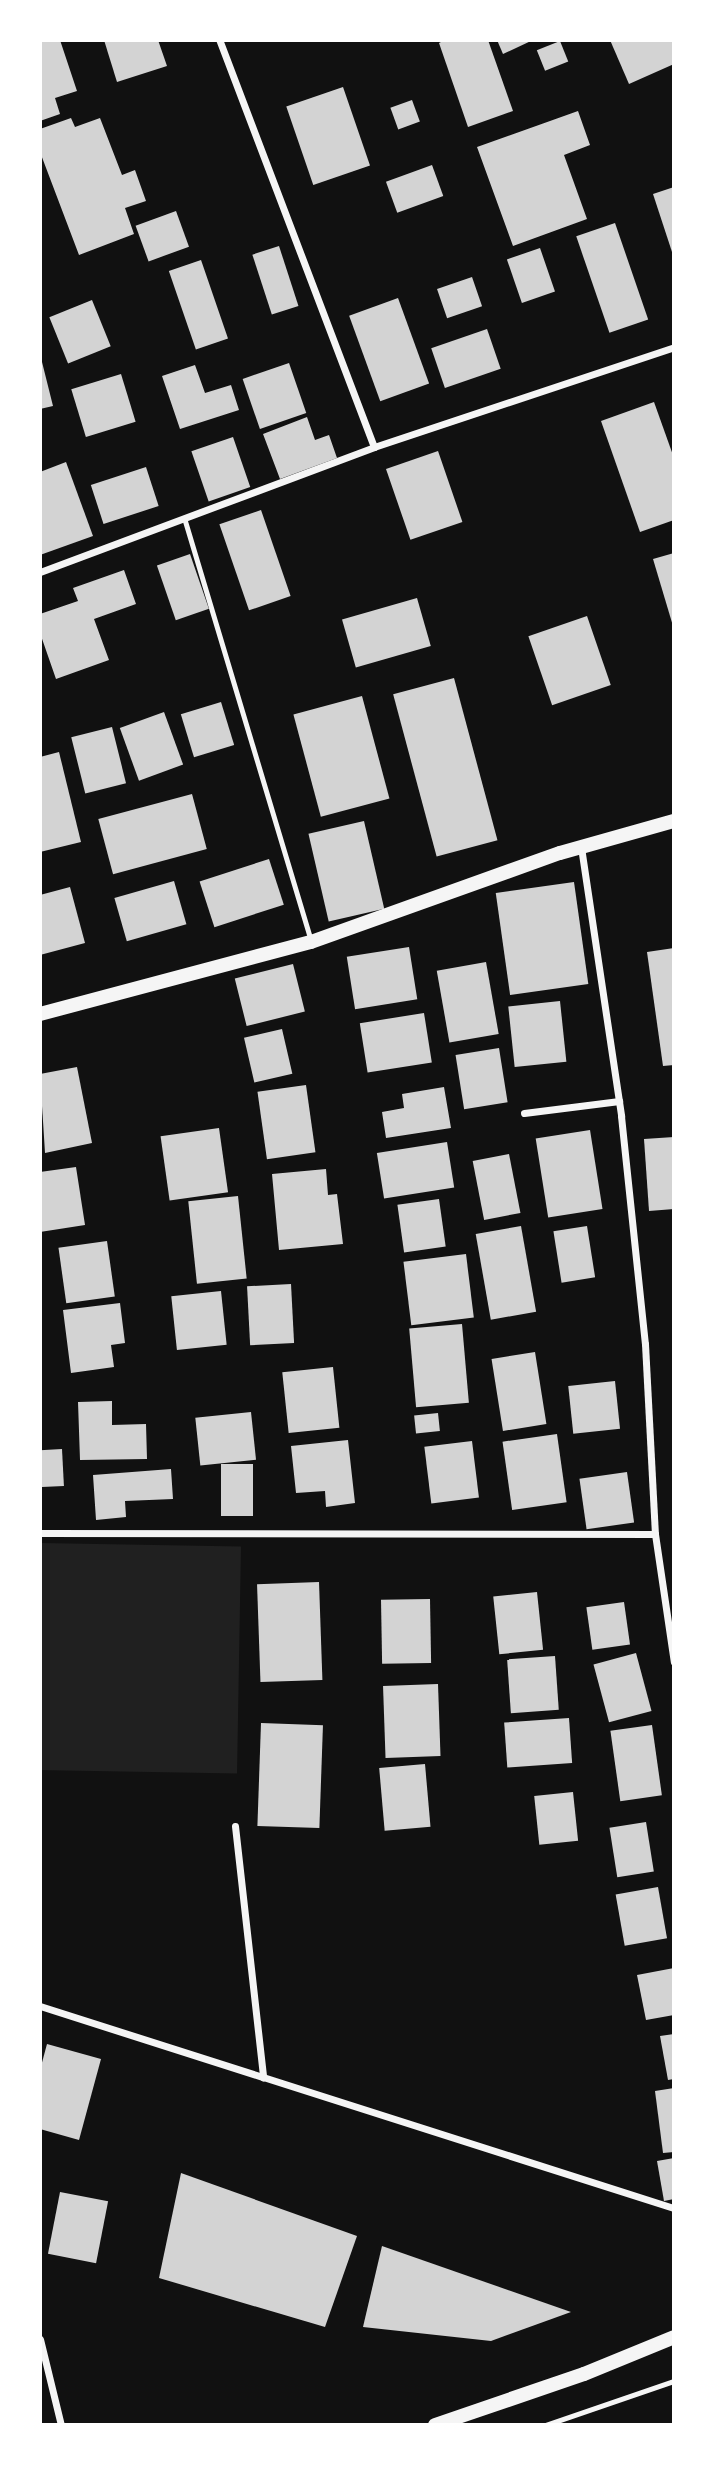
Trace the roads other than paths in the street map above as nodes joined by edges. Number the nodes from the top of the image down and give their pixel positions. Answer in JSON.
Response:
{"nodes":[{"id":1,"x":219,"y":40,"type":"edge"},
{"id":2,"x":674,"y":347,"type":"edge"},
{"id":3,"x":374,"y":447,"type":"junction"},
{"id":4,"x":185,"y":521,"type":"junction"},
{"id":5,"x":40,"y":572,"type":"edge"},
{"id":6,"x":674,"y":821,"type":"edge"},
{"id":7,"x":581,"y":847,"type":"junction"},
{"id":8,"x":311,"y":942,"type":"junction"},
{"id":9,"x":40,"y":1014,"type":"edge"},
{"id":10,"x":619,"y":1101,"type":"junction"},
{"id":11,"x":524,"y":1113,"type":"dead end"},
{"id":12,"x":40,"y":1532,"type":"edge"},
{"id":13,"x":654,"y":1534,"type":"junction"},
{"id":14,"x":674,"y":1662,"type":"edge"},
{"id":15,"x":235,"y":1826,"type":"dead end"},
{"id":16,"x":40,"y":2006,"type":"edge"},
{"id":17,"x":263,"y":2077,"type":"junction"},
{"id":18,"x":674,"y":2208,"type":"edge"},
{"id":19,"x":674,"y":2337,"type":"edge"},
{"id":20,"x":40,"y":2339,"type":"edge"},
{"id":21,"x":61,"y":2425,"type":"edge"},
{"id":22,"x":435,"y":2425,"type":"edge"}],
"edges":[{"from":1,"to":3,"type":"street"},
{"from":2,"to":3,"type":"street"},
{"from":3,"to":4,"type":"street"},
{"from":4,"to":5,"type":"street"},
{"from":4,"to":8,"type":"lane"},
{"from":6,"to":7,"type":"main road"},
{"from":7,"to":8,"type":"main road"},
{"from":7,"to":10,"type":"street"},
{"from":8,"to":9,"type":"main road"},
{"from":10,"to":11,"type":"street"},
{"from":10,"to":13,"type":"street"},
{"from":12,"to":13,"type":"street"},
{"from":13,"to":14,"type":"street"},
{"from":15,"to":17,"type":"street"},
{"from":16,"to":17,"type":"street"},
{"from":17,"to":18,"type":"street"},
{"from":19,"to":22,"type":"main road"},
{"from":20,"to":21,"type":"street"}]}
